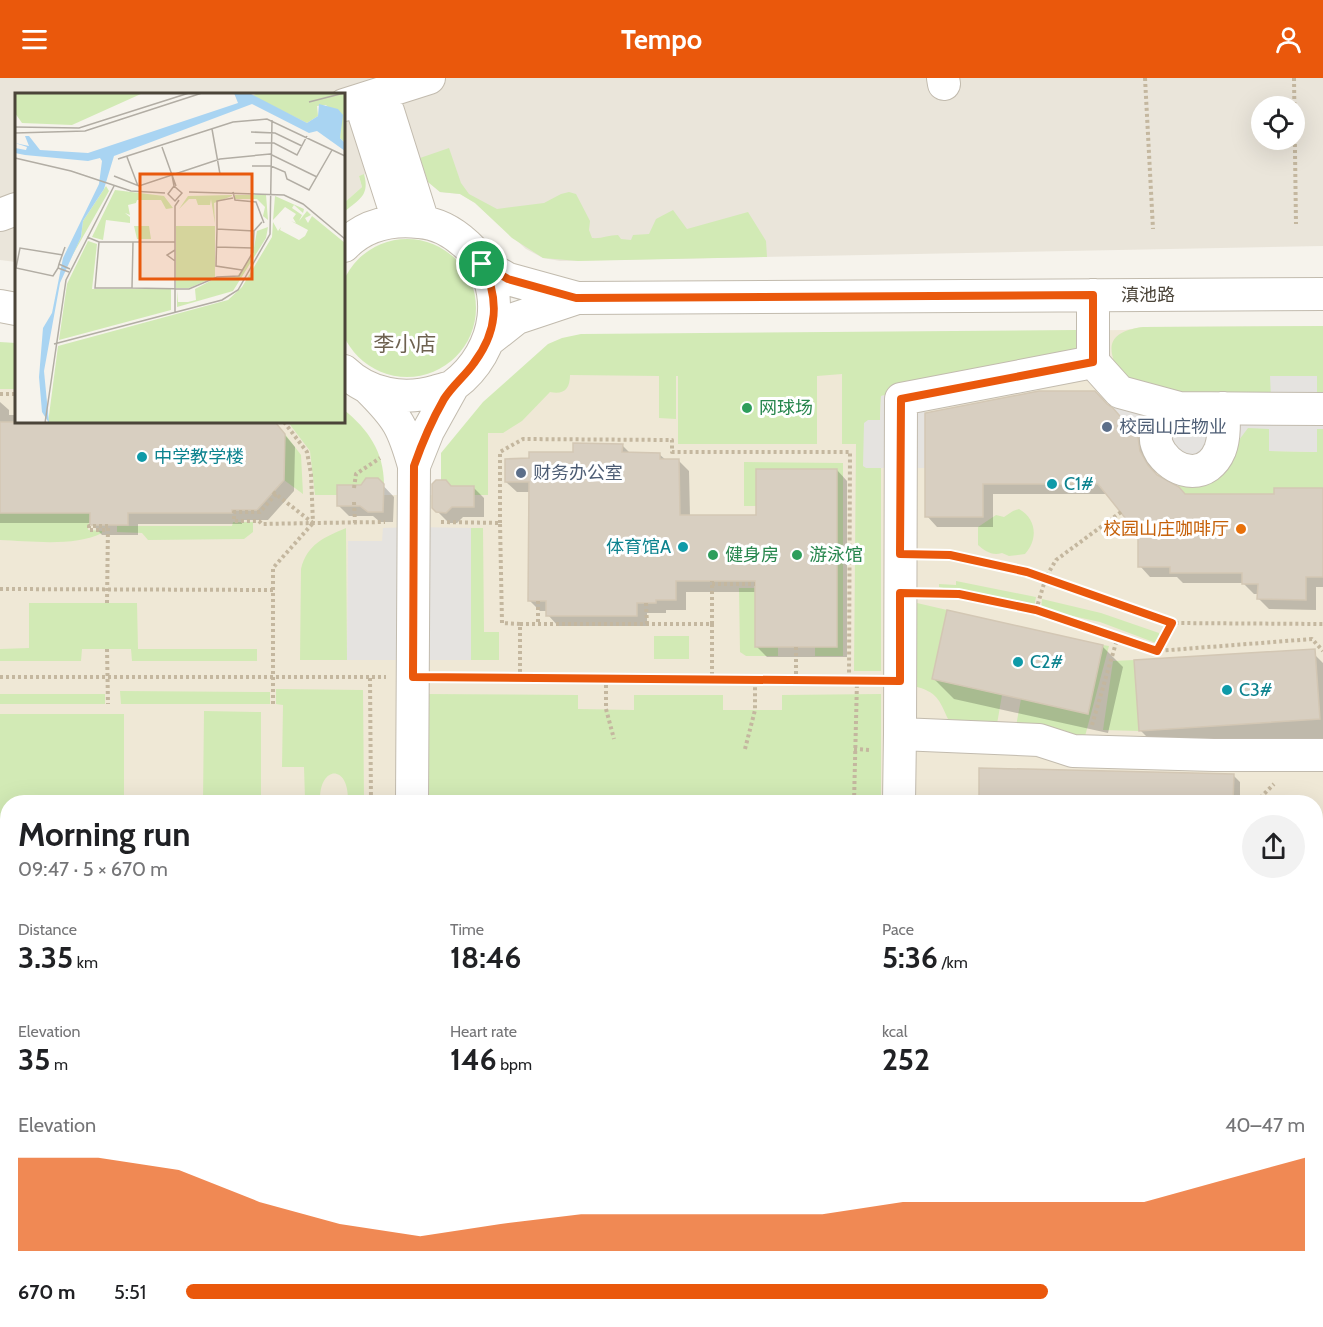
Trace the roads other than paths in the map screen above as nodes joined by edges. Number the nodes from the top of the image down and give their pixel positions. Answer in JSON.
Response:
{"nodes":[{"id":1,"x":429,"y":78,"type":"edge"},
{"id":2,"x":359,"y":93,"type":"edge"},
{"id":3,"x":15,"y":209,"type":"edge"},
{"id":4,"x":0,"y":215,"type":"edge"},
{"id":5,"x":411,"y":221,"type":"junction"},
{"id":6,"x":345,"y":245,"type":"edge"},
{"id":7,"x":482,"y":264,"type":"junction"},
{"id":8,"x":1323,"y":294,"type":"edge"},
{"id":9,"x":1093,"y":295,"type":"junction"},
{"id":10,"x":576,"y":298,"type":"junction"},
{"id":11,"x":0,"y":306,"type":"edge"},
{"id":12,"x":15,"y":309,"type":"edge"},
{"id":13,"x":489,"y":340,"type":"junction"},
{"id":14,"x":1093,"y":362,"type":"junction"},
{"id":15,"x":345,"y":372,"type":"edge"},
{"id":16,"x":453,"y":386,"type":"junction"},
{"id":17,"x":369,"y":389,"type":"junction"},
{"id":18,"x":1179,"y":408,"type":"junction"},
{"id":19,"x":1224,"y":408,"type":"junction"},
{"id":20,"x":1323,"y":409,"type":"edge"},
{"id":21,"x":414,"y":466,"type":"junction"},
{"id":22,"x":900,"y":734,"type":"junction"},
{"id":23,"x":1323,"y":755,"type":"edge"},
{"id":24,"x":411,"y":795,"type":"edge"},
{"id":25,"x":899,"y":795,"type":"edge"}],
"edges":[{"from":1,"to":2,"type":"street"},
{"from":2,"to":5,"type":"street"},
{"from":3,"to":4,"type":"street"},
{"from":5,"to":6,"type":"street"},
{"from":5,"to":7,"type":"street"},
{"from":7,"to":10,"type":"street"},
{"from":7,"to":13,"type":"street"},
{"from":8,"to":9,"type":"street","name":"滇池路"},
{"from":9,"to":10,"type":"street","name":"滇池路"},
{"from":9,"to":14,"type":"street"},
{"from":10,"to":13,"type":"street"},
{"from":11,"to":12,"type":"street"},
{"from":13,"to":16,"type":"street"},
{"from":14,"to":18,"type":"street"},
{"from":14,"to":22,"type":"street"},
{"from":15,"to":17,"type":"street"},
{"from":16,"to":17,"type":"street"},
{"from":16,"to":21,"type":"street"},
{"from":17,"to":21,"type":"street"},
{"from":18,"to":19,"type":"street"},
{"from":18,"to":19,"type":"street"},
{"from":19,"to":20,"type":"street"},
{"from":21,"to":24,"type":"street"},
{"from":22,"to":23,"type":"street"},
{"from":22,"to":25,"type":"street"}]}
